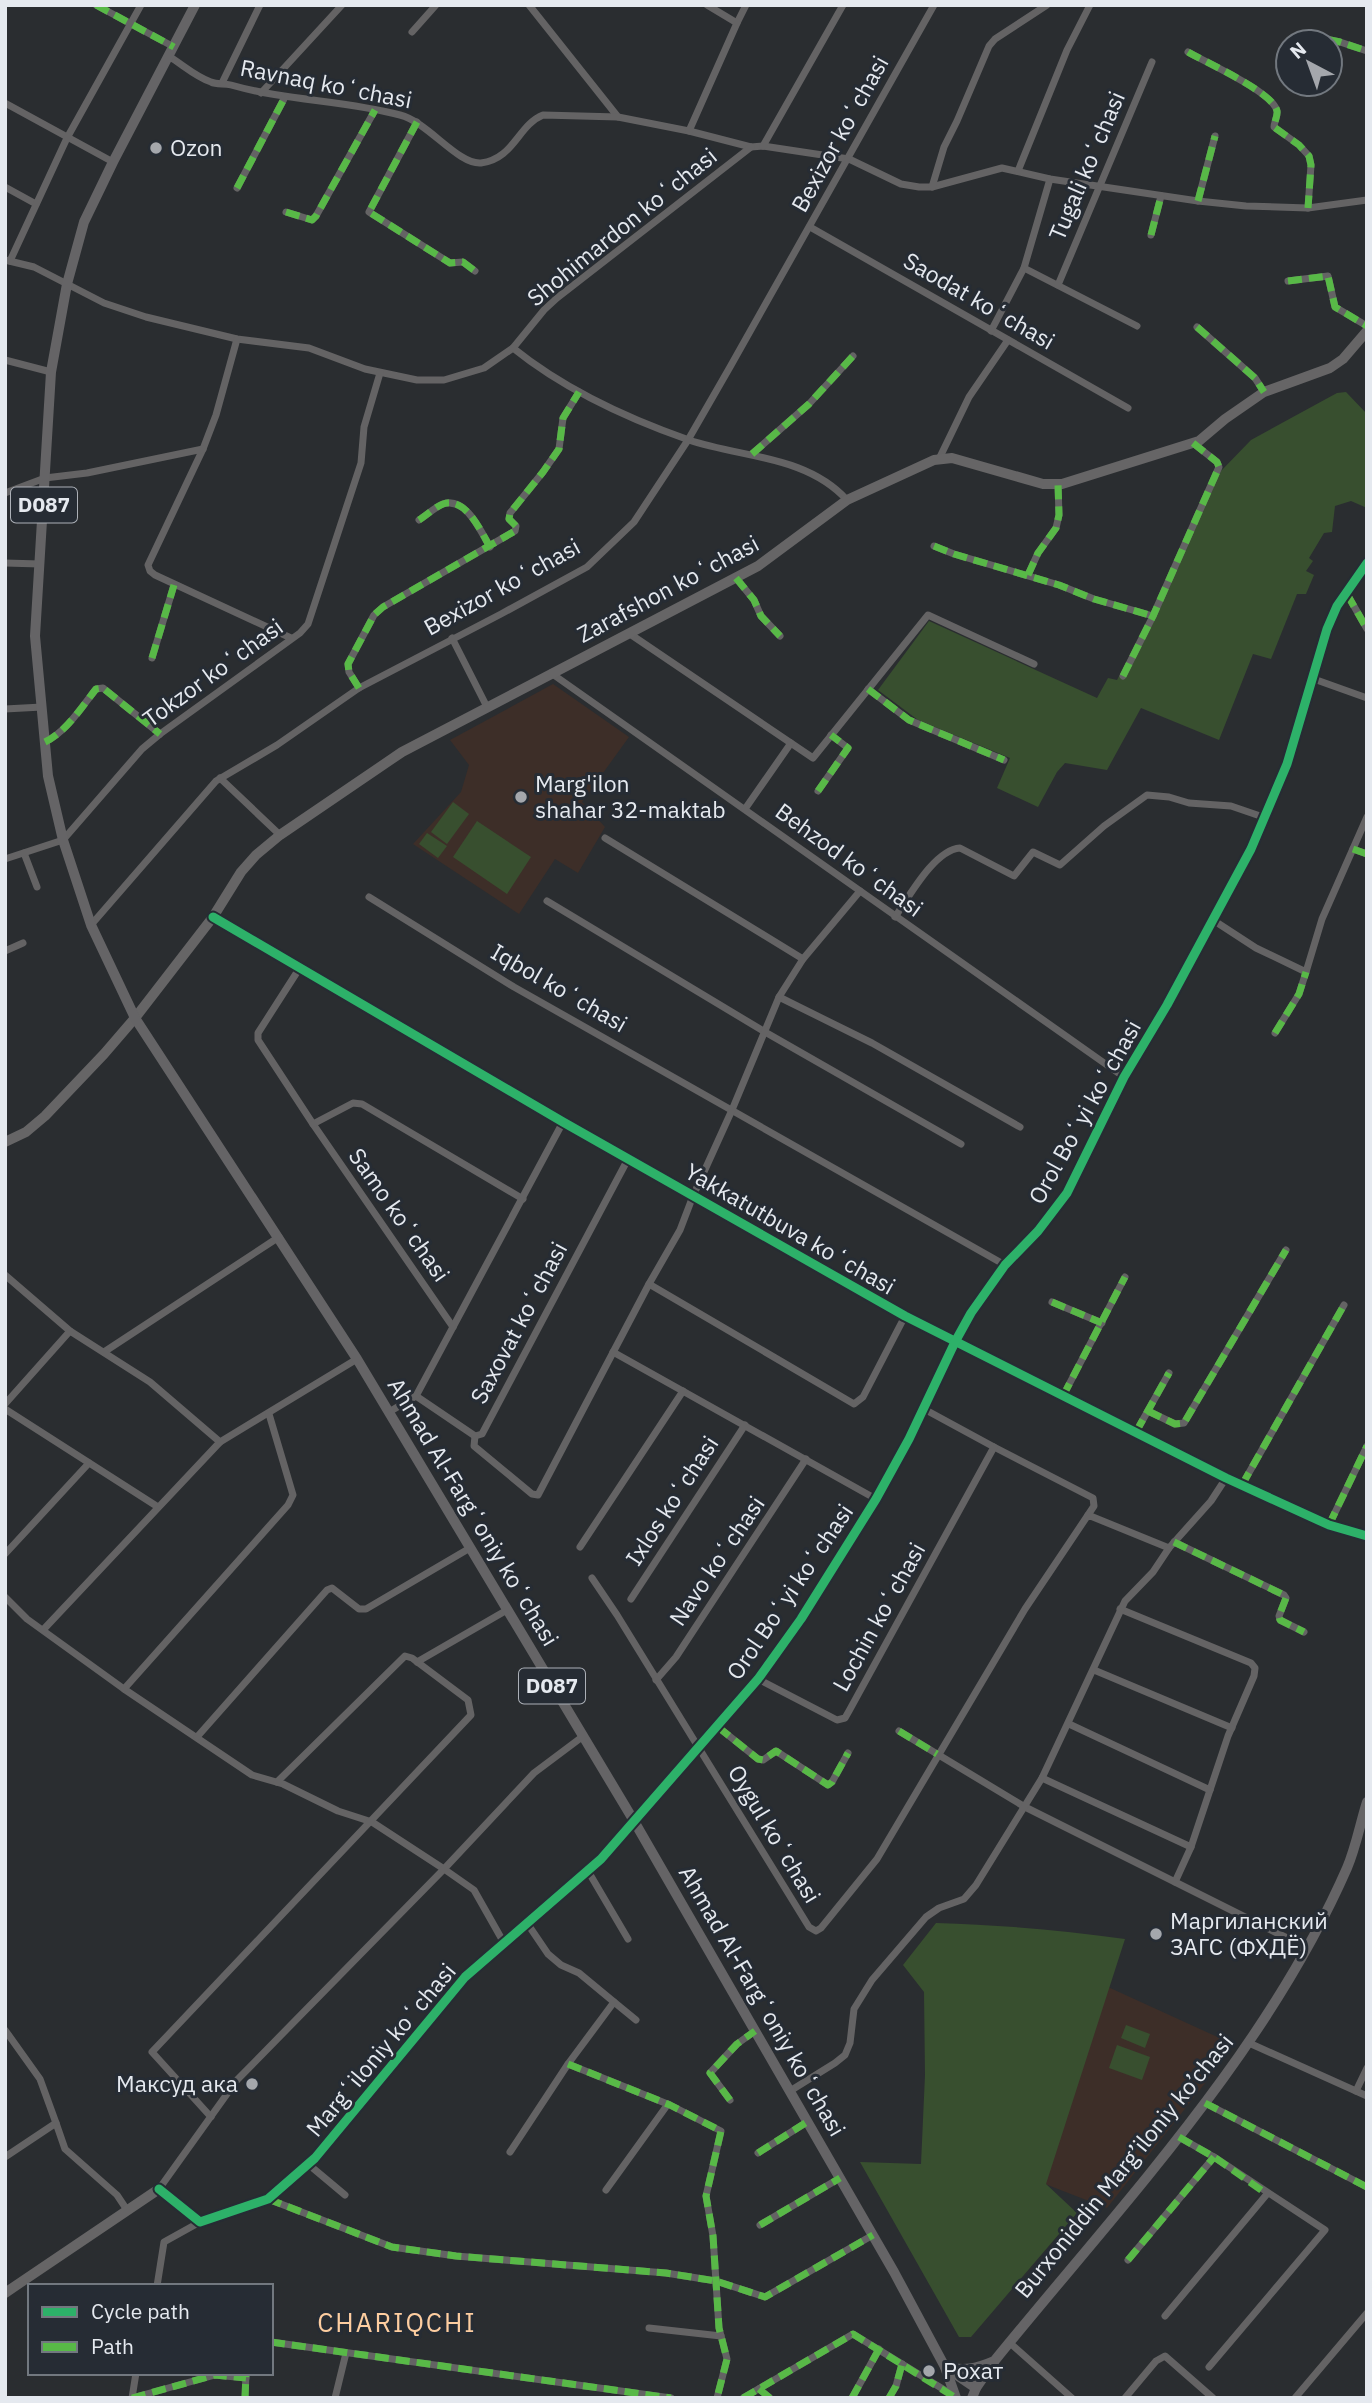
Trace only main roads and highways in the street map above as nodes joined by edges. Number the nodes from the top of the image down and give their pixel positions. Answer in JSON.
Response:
{"nodes":[{"id":1,"x":195,"y":5,"type":"edge"},
{"id":2,"x":1367,"y":1802,"type":"edge"},
{"id":3,"x":996,"y":2360,"type":"junction"},
{"id":4,"x":945,"y":2367,"type":"junction"},
{"id":5,"x":974,"y":2393,"type":"edge"},
{"id":6,"x":956,"y":2398,"type":"edge"}],
"edges":[{"from":1,"to":4,"type":"main road","name":"Ahmad Al-Fargʻoniy koʻchasi","number":"D087"},
{"from":2,"to":3,"type":"main road","name":"Burxoniddin Marg’iloniy ko’chasi"},
{"from":3,"to":4,"type":"main road"},
{"from":3,"to":5,"type":"main road","name":"Burxoniddin Marg’iloniy ko’chasi","number":"D087"},
{"from":4,"to":5,"type":"main road","number":"D087"},
{"from":4,"to":6,"type":"main road","number":"D087"}]}
